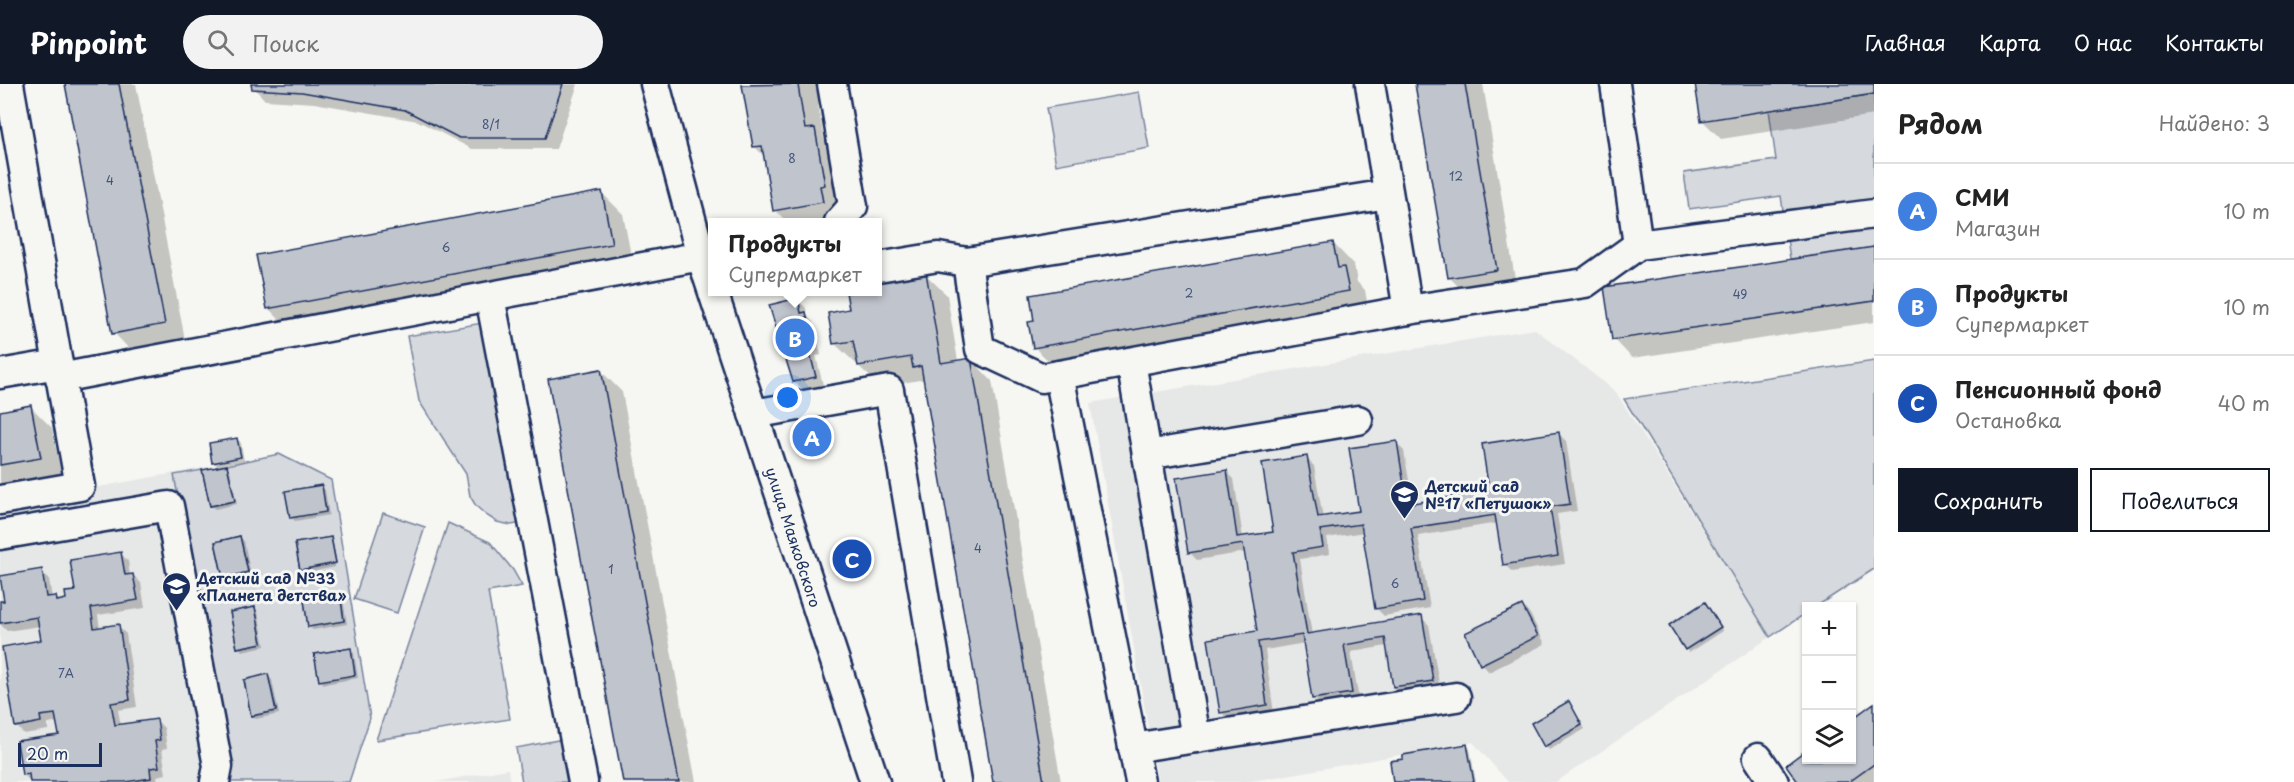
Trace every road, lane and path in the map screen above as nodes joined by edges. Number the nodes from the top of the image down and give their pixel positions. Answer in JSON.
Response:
{"nodes":[{"id":1,"x":9,"y":84,"type":"edge"},
{"id":2,"x":655,"y":84,"type":"edge"},
{"id":3,"x":832,"y":84,"type":"edge"},
{"id":4,"x":1370,"y":84,"type":"edge"},
{"id":5,"x":1615,"y":84,"type":"edge"},
{"id":6,"x":1388,"y":194,"type":"junction"},
{"id":7,"x":1874,"y":214,"type":"edge"},
{"id":8,"x":842,"y":218,"type":"edge"},
{"id":9,"x":1638,"y":245,"type":"junction"},
{"id":10,"x":967,"y":262,"type":"junction"},
{"id":11,"x":882,"y":266,"type":"edge"},
{"id":12,"x":708,"y":272,"type":"edge"},
{"id":13,"x":716,"y":296,"type":"edge"},
{"id":14,"x":490,"y":297,"type":"junction"},
{"id":15,"x":1408,"y":310,"type":"junction"},
{"id":16,"x":1131,"y":362,"type":"junction"},
{"id":17,"x":59,"y":371,"type":"junction"},
{"id":18,"x":0,"y":374,"type":"edge"},
{"id":19,"x":1059,"y":375,"type":"junction"},
{"id":20,"x":753,"y":414,"type":"junction"},
{"id":21,"x":1358,"y":420,"type":"dead end"},
{"id":22,"x":1147,"y":454,"type":"junction"},
{"id":23,"x":80,"y":486,"type":"junction"},
{"id":24,"x":0,"y":500,"type":"edge"},
{"id":25,"x":86,"y":521,"type":"junction"},
{"id":26,"x":0,"y":535,"type":"edge"},
{"id":27,"x":1456,"y":697,"type":"dead end"},
{"id":28,"x":1196,"y":738,"type":"junction"},
{"id":29,"x":1133,"y":748,"type":"junction"},
{"id":30,"x":1758,"y":758,"type":"dead end"},
{"id":31,"x":215,"y":782,"type":"edge"},
{"id":32,"x":583,"y":782,"type":"edge"},
{"id":33,"x":875,"y":782,"type":"edge"},
{"id":34,"x":956,"y":782,"type":"edge"},
{"id":35,"x":1140,"y":782,"type":"edge"},
{"id":36,"x":1774,"y":782,"type":"edge"}],
"edges":[{"from":1,"to":17,"type":"street"},
{"from":2,"to":12,"type":"street","name":"улица Маяковского"},
{"from":3,"to":8,"type":"street"},
{"from":4,"to":6,"type":"street"},
{"from":5,"to":9,"type":"street"},
{"from":6,"to":10,"type":"street"},
{"from":6,"to":15,"type":"street"},
{"from":7,"to":9,"type":"street"},
{"from":9,"to":15,"type":"street"},
{"from":10,"to":11,"type":"street"},
{"from":10,"to":19,"type":"street"},
{"from":12,"to":14,"type":"street"},
{"from":13,"to":20,"type":"street","name":"улица Маяковского"},
{"from":14,"to":17,"type":"street"},
{"from":14,"to":32,"type":"street"},
{"from":15,"to":16,"type":"street"},
{"from":16,"to":19,"type":"street"},
{"from":16,"to":22,"type":"street"},
{"from":17,"to":18,"type":"street"},
{"from":17,"to":23,"type":"street"},
{"from":19,"to":29,"type":"street"},
{"from":20,"to":33,"type":"street","name":"улица Маяковского"},
{"from":20,"to":34,"type":"street"},
{"from":21,"to":22,"type":"street"},
{"from":22,"to":28,"type":"street"},
{"from":23,"to":24,"type":"street"},
{"from":23,"to":25,"type":"street"},
{"from":25,"to":26,"type":"street"},
{"from":25,"to":31,"type":"street"},
{"from":27,"to":28,"type":"street"},
{"from":28,"to":29,"type":"street"},
{"from":29,"to":35,"type":"street"},
{"from":30,"to":36,"type":"street"}]}
